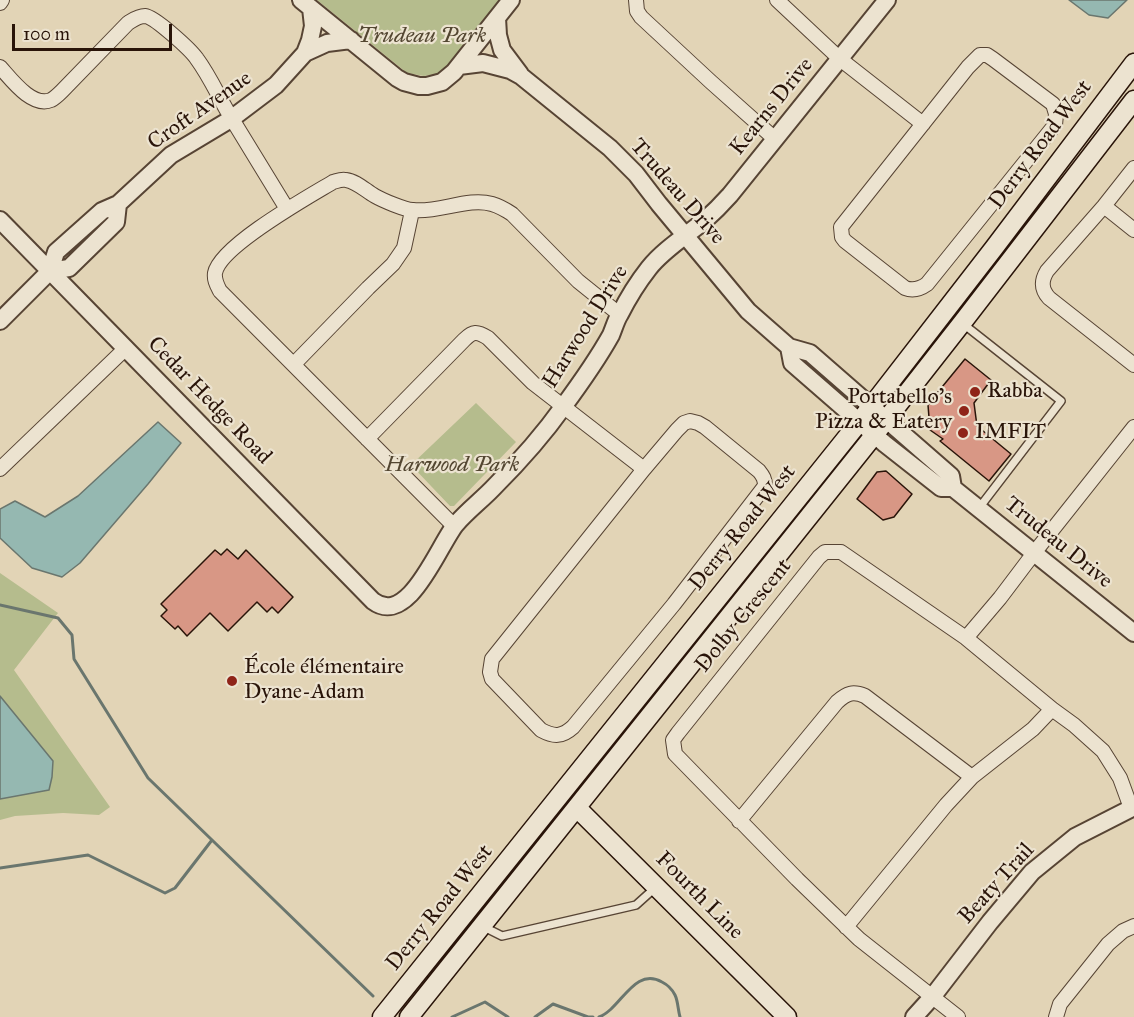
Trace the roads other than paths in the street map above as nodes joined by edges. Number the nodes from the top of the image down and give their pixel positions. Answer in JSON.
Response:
{"nodes":[{"id":1,"x":511,"y":0,"type":"edge"},
{"id":2,"x":636,"y":0,"type":"edge"},
{"id":3,"x":777,"y":0,"type":"edge"},
{"id":4,"x":887,"y":0,"type":"edge"},
{"id":5,"x":306,"y":4,"type":"edge"},
{"id":6,"x":497,"y":18,"type":"junction"},
{"id":7,"x":351,"y":40,"type":"junction"},
{"id":8,"x":306,"y":53,"type":"junction"},
{"id":9,"x":840,"y":59,"type":"junction"},
{"id":10,"x":1134,"y":63,"type":"edge"},
{"id":11,"x":459,"y":66,"type":"junction"},
{"id":12,"x":0,"y":67,"type":"edge"},
{"id":13,"x":520,"y":75,"type":"junction"},
{"id":14,"x":1134,"y":100,"type":"edge"},
{"id":15,"x":231,"y":119,"type":"junction"},
{"id":16,"x":923,"y":124,"type":"junction"},
{"id":17,"x":775,"y":139,"type":"junction"},
{"id":18,"x":1134,"y":168,"type":"edge"},
{"id":19,"x":1104,"y":206,"type":"junction"},
{"id":20,"x":287,"y":209,"type":"junction"},
{"id":21,"x":412,"y":210,"type":"junction"},
{"id":22,"x":0,"y":220,"type":"edge"},
{"id":23,"x":1134,"y":230,"type":"edge"},
{"id":24,"x":685,"y":236,"type":"junction"},
{"id":25,"x":50,"y":271,"type":"junction"},
{"id":26,"x":619,"y":314,"type":"junction"},
{"id":27,"x":0,"y":321,"type":"edge"},
{"id":28,"x":962,"y":323,"type":"junction"},
{"id":29,"x":789,"y":347,"type":"junction"},
{"id":30,"x":126,"y":348,"type":"junction"},
{"id":31,"x":294,"y":364,"type":"junction"},
{"id":32,"x":1134,"y":365,"type":"edge"},
{"id":33,"x":563,"y":406,"type":"junction"},
{"id":34,"x":871,"y":406,"type":"junction"},
{"id":35,"x":860,"y":421,"type":"junction"},
{"id":36,"x":881,"y":427,"type":"junction"},
{"id":37,"x":1134,"y":427,"type":"edge"},
{"id":38,"x":367,"y":439,"type":"junction"},
{"id":39,"x":0,"y":468,"type":"edge"},
{"id":40,"x":644,"y":470,"type":"junction"},
{"id":41,"x":979,"y":508,"type":"junction"},
{"id":42,"x":454,"y":526,"type":"junction"},
{"id":43,"x":1034,"y":553,"type":"junction"},
{"id":44,"x":389,"y":607,"type":"joint"},
{"id":45,"x":1134,"y":633,"type":"edge"},
{"id":46,"x":966,"y":638,"type":"junction"},
{"id":47,"x":1052,"y":709,"type":"junction"},
{"id":48,"x":972,"y":777,"type":"junction"},
{"id":49,"x":577,"y":808,"type":"junction"},
{"id":50,"x":1133,"y":808,"type":"edge"},
{"id":51,"x":739,"y":821,"type":"junction"},
{"id":52,"x":656,"y":887,"type":"junction"},
{"id":53,"x":482,"y":926,"type":"junction"},
{"id":54,"x":1134,"y":926,"type":"edge"},
{"id":55,"x":846,"y":927,"type":"junction"},
{"id":56,"x":933,"y":996,"type":"junction"},
{"id":57,"x":413,"y":1012,"type":"edge"},
{"id":58,"x":382,"y":1017,"type":"edge"},
{"id":59,"x":787,"y":1017,"type":"edge"},
{"id":60,"x":914,"y":1017,"type":"edge"},
{"id":61,"x":958,"y":1017,"type":"edge"},
{"id":62,"x":1056,"y":1017,"type":"edge"}],
"edges":[{"from":1,"to":6,"type":"street"},
{"from":2,"to":17,"type":"street"},
{"from":3,"to":9,"type":"street"},
{"from":4,"to":9,"type":"street","name":"Kearns Drive"},
{"from":5,"to":7,"type":"street"},
{"from":5,"to":8,"type":"street"},
{"from":6,"to":11,"type":"street"},
{"from":6,"to":13,"type":"street","name":"Trudeau Drive"},
{"from":7,"to":8,"type":"street","name":"Croft Avenue"},
{"from":7,"to":11,"type":"street"},
{"from":8,"to":15,"type":"street","name":"Croft Avenue"},
{"from":9,"to":16,"type":"street"},
{"from":9,"to":17,"type":"street","name":"Kearns Drive"},
{"from":10,"to":34,"type":"main road","name":"Derry Road West"},
{"from":11,"to":13,"type":"street","name":"Trudeau Drive"},
{"from":12,"to":15,"type":"street"},
{"from":13,"to":24,"type":"street","name":"Trudeau Drive"},
{"from":14,"to":28,"type":"main road","name":"Derry Road West"},
{"from":15,"to":20,"type":"street"},
{"from":15,"to":25,"type":"street","name":"Croft Avenue"},
{"from":16,"to":16,"type":"street"},
{"from":17,"to":24,"type":"street","name":"Kearns Drive"},
{"from":18,"to":19,"type":"street"},
{"from":19,"to":23,"type":"street"},
{"from":19,"to":32,"type":"street"},
{"from":20,"to":21,"type":"street"},
{"from":20,"to":31,"type":"street"},
{"from":21,"to":26,"type":"street"},
{"from":21,"to":31,"type":"street"},
{"from":22,"to":25,"type":"street","name":"Cedar Hedge Road"},
{"from":24,"to":26,"type":"street","name":"Harwood Drive"},
{"from":24,"to":29,"type":"street","name":"Trudeau Drive"},
{"from":25,"to":27,"type":"street","name":"Croft Avenue"},
{"from":25,"to":30,"type":"street","name":"Cedar Hedge Road"},
{"from":26,"to":33,"type":"street","name":"Harwood Drive"},
{"from":28,"to":36,"type":"main road","name":"Derry Road West"},
{"from":28,"to":41,"type":"lane"},
{"from":29,"to":34,"type":"street","name":"Trudeau Drive"},
{"from":29,"to":35,"type":"street","name":"Trudeau Drive"},
{"from":30,"to":39,"type":"street"},
{"from":30,"to":44,"type":"street","name":"Cedar Hedge Road"},
{"from":31,"to":38,"type":"street"},
{"from":33,"to":38,"type":"street"},
{"from":33,"to":40,"type":"street"},
{"from":33,"to":42,"type":"street","name":"Harwood Drive"},
{"from":34,"to":35,"type":"main road","name":"Derry Road West"},
{"from":34,"to":36,"type":"street","name":"Trudeau Drive"},
{"from":35,"to":36,"type":"street","name":"Trudeau Drive"},
{"from":35,"to":58,"type":"main road","name":"Derry Road West"},
{"from":36,"to":41,"type":"street","name":"Trudeau Drive"},
{"from":36,"to":49,"type":"main road","name":"Derry Road West"},
{"from":37,"to":43,"type":"street"},
{"from":38,"to":42,"type":"street"},
{"from":40,"to":40,"type":"street"},
{"from":41,"to":43,"type":"street","name":"Trudeau Drive"},
{"from":42,"to":44,"type":"street","name":"Harwood Drive"},
{"from":43,"to":45,"type":"street","name":"Trudeau Drive"},
{"from":43,"to":46,"type":"street"},
{"from":46,"to":47,"type":"street","name":"Dolby Crescent"},
{"from":46,"to":51,"type":"street","name":"Dolby Crescent"},
{"from":47,"to":48,"type":"street"},
{"from":47,"to":50,"type":"street","name":"Dolby Crescent"},
{"from":48,"to":51,"type":"street"},
{"from":48,"to":55,"type":"street"},
{"from":49,"to":52,"type":"main road","name":"Fourth Line"},
{"from":49,"to":53,"type":"main road","name":"Derry Road West"},
{"from":50,"to":56,"type":"street","name":"Beaty Trail"},
{"from":51,"to":55,"type":"street","name":"Dolby Crescent"},
{"from":52,"to":53,"type":"lane"},
{"from":52,"to":59,"type":"main road","name":"Fourth Line"},
{"from":53,"to":57,"type":"main road","name":"Derry Road West"},
{"from":54,"to":62,"type":"street"},
{"from":55,"to":56,"type":"street","name":"Dolby Crescent"},
{"from":56,"to":60,"type":"street","name":"Beaty Trail"},
{"from":56,"to":61,"type":"street","name":"Dolby Crescent"}]}
